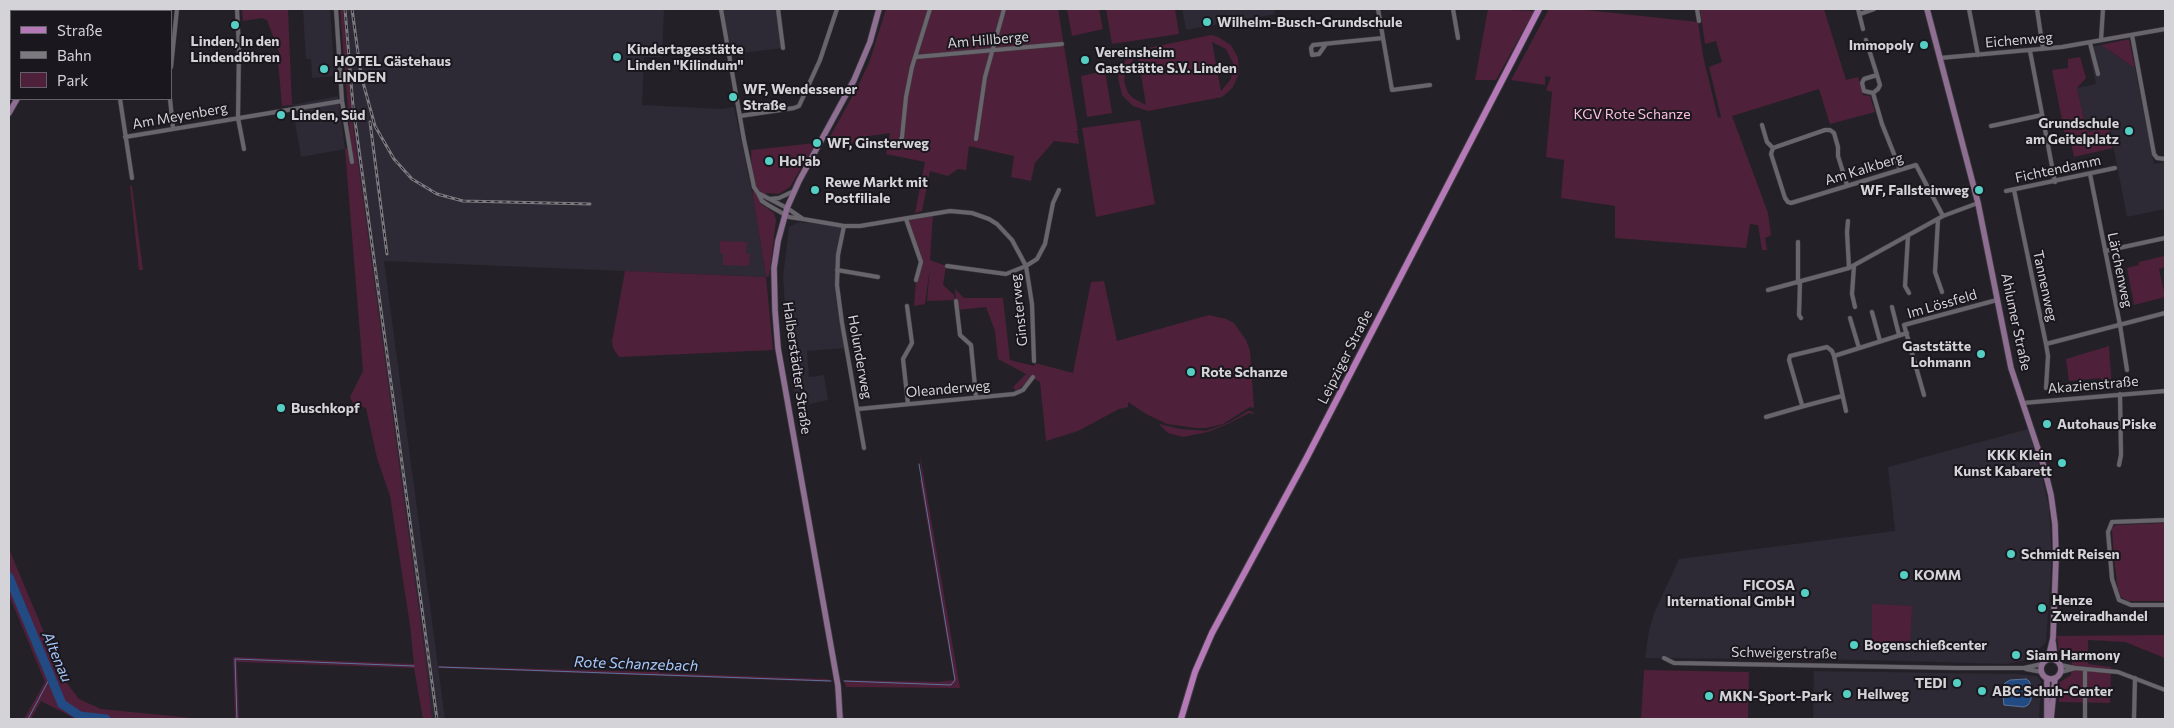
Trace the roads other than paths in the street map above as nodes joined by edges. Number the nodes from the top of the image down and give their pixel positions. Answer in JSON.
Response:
{"nodes":[{"id":1,"x":177,"y":9,"type":"edge"},
{"id":2,"x":237,"y":9,"type":"edge"},
{"id":3,"x":336,"y":9,"type":"edge"},
{"id":4,"x":721,"y":9,"type":"edge"},
{"id":5,"x":778,"y":9,"type":"edge"},
{"id":6,"x":837,"y":9,"type":"edge"},
{"id":7,"x":879,"y":9,"type":"edge"},
{"id":8,"x":930,"y":9,"type":"edge"},
{"id":9,"x":1004,"y":9,"type":"edge"},
{"id":10,"x":1378,"y":9,"type":"edge"},
{"id":11,"x":1453,"y":9,"type":"edge"},
{"id":12,"x":1539,"y":9,"type":"edge"},
{"id":13,"x":1697,"y":9,"type":"edge"},
{"id":14,"x":1874,"y":9,"type":"edge"},
{"id":15,"x":1926,"y":9,"type":"edge"},
{"id":16,"x":1969,"y":9,"type":"edge"},
{"id":17,"x":2037,"y":9,"type":"edge"},
{"id":18,"x":2102,"y":9,"type":"edge"},
{"id":19,"x":1859,"y":11,"type":"edge"},
{"id":20,"x":1699,"y":21,"type":"dead end"},
{"id":21,"x":1863,"y":29,"type":"dead end"},
{"id":22,"x":2165,"y":29,"type":"edge"},
{"id":23,"x":2132,"y":34,"type":"junction"},
{"id":24,"x":1383,"y":38,"type":"junction"},
{"id":25,"x":1458,"y":38,"type":"dead end"},
{"id":26,"x":1866,"y":40,"type":"dead end"},
{"id":27,"x":2100,"y":40,"type":"junction"},
{"id":28,"x":2090,"y":43,"type":"junction"},
{"id":29,"x":1062,"y":44,"type":"dead end"},
{"id":30,"x":1326,"y":44,"type":"dead end"},
{"id":31,"x":783,"y":48,"type":"dead end"},
{"id":32,"x":2043,"y":48,"type":"junction"},
{"id":33,"x":992,"y":50,"type":"junction"},
{"id":34,"x":2030,"y":51,"type":"junction"},
{"id":35,"x":1978,"y":54,"type":"junction"},
{"id":36,"x":172,"y":57,"type":"edge"},
{"id":37,"x":916,"y":57,"type":"junction"},
{"id":38,"x":1938,"y":58,"type":"junction"},
{"id":39,"x":1877,"y":74,"type":"junction"},
{"id":40,"x":2098,"y":74,"type":"dead end"},
{"id":41,"x":1430,"y":85,"type":"dead end"},
{"id":42,"x":1873,"y":93,"type":"junction"},
{"id":43,"x":16,"y":100,"type":"edge"},
{"id":44,"x":120,"y":100,"type":"edge"},
{"id":45,"x":170,"y":100,"type":"edge"},
{"id":46,"x":342,"y":101,"type":"junction"},
{"id":47,"x":9,"y":113,"type":"edge"},
{"id":48,"x":2042,"y":115,"type":"junction"},
{"id":49,"x":740,"y":116,"type":"junction"},
{"id":50,"x":238,"y":118,"type":"junction"},
{"id":51,"x":1762,"y":125,"type":"dead end"},
{"id":52,"x":1991,"y":126,"type":"dead end"},
{"id":53,"x":173,"y":128,"type":"junction"},
{"id":54,"x":125,"y":137,"type":"junction"},
{"id":55,"x":976,"y":138,"type":"dead end"},
{"id":56,"x":899,"y":145,"type":"dead end"},
{"id":57,"x":1773,"y":148,"type":"junction"},
{"id":58,"x":244,"y":149,"type":"dead end"},
{"id":59,"x":2165,"y":158,"type":"edge"},
{"id":60,"x":352,"y":162,"type":"dead end"},
{"id":61,"x":2115,"y":168,"type":"dead end"},
{"id":62,"x":1900,"y":169,"type":"junction"},
{"id":63,"x":2090,"y":174,"type":"junction"},
{"id":64,"x":132,"y":178,"type":"dead end"},
{"id":65,"x":2055,"y":182,"type":"junction"},
{"id":66,"x":1847,"y":185,"type":"junction"},
{"id":67,"x":1059,"y":190,"type":"dead end"},
{"id":68,"x":2014,"y":190,"type":"junction"},
{"id":69,"x":794,"y":191,"type":"junction"},
{"id":70,"x":2006,"y":192,"type":"dead end"},
{"id":71,"x":758,"y":193,"type":"junction"},
{"id":72,"x":770,"y":199,"type":"junction"},
{"id":73,"x":1978,"y":203,"type":"junction"},
{"id":74,"x":787,"y":208,"type":"junction"},
{"id":75,"x":784,"y":215,"type":"junction"},
{"id":76,"x":1943,"y":216,"type":"junction"},
{"id":77,"x":1938,"y":218,"type":"junction"},
{"id":78,"x":804,"y":219,"type":"junction"},
{"id":79,"x":906,"y":219,"type":"junction"},
{"id":80,"x":1848,"y":220,"type":"dead end"},
{"id":81,"x":844,"y":226,"type":"junction"},
{"id":82,"x":1908,"y":236,"type":"junction"},
{"id":83,"x":2165,"y":238,"type":"edge"},
{"id":84,"x":1798,"y":242,"type":"dead end"},
{"id":85,"x":2105,"y":251,"type":"junction"},
{"id":86,"x":947,"y":266,"type":"dead end"},
{"id":87,"x":1026,"y":266,"type":"junction"},
{"id":88,"x":1854,"y":266,"type":"junction"},
{"id":89,"x":1849,"y":268,"type":"junction"},
{"id":90,"x":837,"y":270,"type":"junction"},
{"id":91,"x":878,"y":277,"type":"dead end"},
{"id":92,"x":916,"y":280,"type":"dead end"},
{"id":93,"x":1799,"y":282,"type":"junction"},
{"id":94,"x":1768,"y":290,"type":"dead end"},
{"id":95,"x":1942,"y":292,"type":"dead end"},
{"id":96,"x":1909,"y":293,"type":"dead end"},
{"id":97,"x":1997,"y":300,"type":"junction"},
{"id":98,"x":956,"y":301,"type":"dead end"},
{"id":99,"x":907,"y":306,"type":"dead end"},
{"id":100,"x":1856,"y":307,"type":"dead end"},
{"id":101,"x":1892,"y":307,"type":"dead end"},
{"id":102,"x":1872,"y":312,"type":"dead end"},
{"id":103,"x":2165,"y":312,"type":"edge"},
{"id":104,"x":1801,"y":318,"type":"dead end"},
{"id":105,"x":1850,"y":318,"type":"dead end"},
{"id":106,"x":2120,"y":325,"type":"junction"},
{"id":107,"x":1907,"y":333,"type":"junction"},
{"id":108,"x":1899,"y":335,"type":"junction"},
{"id":109,"x":1880,"y":341,"type":"junction"},
{"id":110,"x":2046,"y":344,"type":"junction"},
{"id":111,"x":1859,"y":348,"type":"junction"},
{"id":112,"x":1834,"y":356,"type":"junction"},
{"id":113,"x":1034,"y":361,"type":"dead end"},
{"id":114,"x":2127,"y":370,"type":"dead end"},
{"id":115,"x":1033,"y":378,"type":"dead end"},
{"id":116,"x":2046,"y":388,"type":"dead end"},
{"id":117,"x":2165,"y":391,"type":"edge"},
{"id":118,"x":2120,"y":394,"type":"junction"},
{"id":119,"x":1924,"y":395,"type":"dead end"},
{"id":120,"x":1842,"y":396,"type":"junction"},
{"id":121,"x":976,"y":398,"type":"junction"},
{"id":122,"x":2023,"y":403,"type":"junction"},
{"id":123,"x":908,"y":404,"type":"junction"},
{"id":124,"x":1804,"y":406,"type":"junction"},
{"id":125,"x":858,"y":409,"type":"junction"},
{"id":126,"x":1846,"y":411,"type":"dead end"},
{"id":127,"x":1766,"y":417,"type":"dead end"},
{"id":128,"x":864,"y":448,"type":"dead end"},
{"id":129,"x":2119,"y":464,"type":"dead end"},
{"id":130,"x":2165,"y":520,"type":"edge"},
{"id":131,"x":2165,"y":605,"type":"edge"},
{"id":132,"x":1664,"y":658,"type":"dead end"},
{"id":133,"x":2052,"y":659,"type":"junction"},
{"id":134,"x":2042,"y":664,"type":"junction"},
{"id":135,"x":2024,"y":668,"type":"junction"},
{"id":136,"x":2061,"y":668,"type":"junction"},
{"id":137,"x":2085,"y":669,"type":"junction"},
{"id":138,"x":2042,"y":672,"type":"junction"},
{"id":139,"x":2047,"y":678,"type":"junction"},
{"id":140,"x":2055,"y":678,"type":"junction"},
{"id":141,"x":2135,"y":678,"type":"junction"},
{"id":142,"x":2165,"y":690,"type":"edge"},
{"id":143,"x":840,"y":719,"type":"edge"},
{"id":144,"x":1181,"y":719,"type":"edge"},
{"id":145,"x":2049,"y":719,"type":"edge"},
{"id":146,"x":2085,"y":719,"type":"edge"},
{"id":147,"x":2134,"y":719,"type":"edge"}],
"edges":[{"from":1,"to":36,"type":"street"},
{"from":2,"to":50,"type":"street"},
{"from":3,"to":46,"type":"street"},
{"from":4,"to":49,"type":"street"},
{"from":5,"to":31,"type":"street"},
{"from":6,"to":49,"type":"street"},
{"from":7,"to":69,"type":"main road","name":"Halberstädter Straße"},
{"from":8,"to":37,"type":"street"},
{"from":9,"to":33,"type":"street"},
{"from":10,"to":24,"type":"street"},
{"from":11,"to":25,"type":"street"},
{"from":12,"to":144,"type":"main road","name":"Leipziger Straße"},
{"from":13,"to":20,"type":"street"},
{"from":14,"to":19,"type":"street"},
{"from":15,"to":38,"type":"main road","name":"Ahlumer Straße"},
{"from":16,"to":35,"type":"street"},
{"from":17,"to":32,"type":"street"},
{"from":18,"to":27,"type":"street"},
{"from":19,"to":21,"type":"street"},
{"from":22,"to":23,"type":"street","name":"Eichenweg"},
{"from":23,"to":27,"type":"street","name":"Eichenweg"},
{"from":23,"to":59,"type":"street"},
{"from":24,"to":30,"type":"street"},
{"from":24,"to":41,"type":"street"},
{"from":26,"to":39,"type":"street"},
{"from":27,"to":28,"type":"street","name":"Eichenweg"},
{"from":28,"to":32,"type":"street","name":"Eichenweg"},
{"from":28,"to":40,"type":"street"},
{"from":29,"to":33,"type":"street","name":"Am Hillberge"},
{"from":32,"to":34,"type":"street","name":"Eichenweg"},
{"from":33,"to":37,"type":"street","name":"Am Hillberge"},
{"from":33,"to":55,"type":"street"},
{"from":34,"to":35,"type":"street","name":"Eichenweg"},
{"from":34,"to":48,"type":"street"},
{"from":35,"to":38,"type":"street","name":"Eichenweg"},
{"from":37,"to":56,"type":"street"},
{"from":38,"to":73,"type":"main road","name":"Ahlumer Straße"},
{"from":39,"to":42,"type":"street"},
{"from":39,"to":42,"type":"street"},
{"from":42,"to":62,"type":"street"},
{"from":43,"to":47,"type":"main road"},
{"from":44,"to":54,"type":"street"},
{"from":45,"to":53,"type":"street"},
{"from":46,"to":50,"type":"street","name":"Am Meyenberg"},
{"from":46,"to":60,"type":"street"},
{"from":48,"to":52,"type":"street"},
{"from":48,"to":65,"type":"street"},
{"from":49,"to":71,"type":"street"},
{"from":50,"to":53,"type":"street","name":"Am Meyenberg"},
{"from":50,"to":58,"type":"street","name":"Am Meyenberg"},
{"from":51,"to":57,"type":"street"},
{"from":53,"to":54,"type":"street","name":"Am Meyenberg"},
{"from":54,"to":64,"type":"street"},
{"from":57,"to":66,"type":"street"},
{"from":57,"to":66,"type":"street","name":"Am Kalkberg"},
{"from":61,"to":63,"type":"street","name":"Fichtendamm"},
{"from":62,"to":66,"type":"street","name":"Am Kalkberg"},
{"from":62,"to":76,"type":"street","name":"Am Kalkberg"},
{"from":63,"to":65,"type":"street","name":"Fichtendamm"},
{"from":63,"to":85,"type":"street","name":"Lärchenweg"},
{"from":65,"to":68,"type":"street","name":"Fichtendamm"},
{"from":67,"to":87,"type":"street"},
{"from":68,"to":70,"type":"street","name":"Fichtendamm"},
{"from":68,"to":110,"type":"street","name":"Tannenweg"},
{"from":69,"to":72,"type":"street"},
{"from":69,"to":74,"type":"main road","name":"Halberstädter Straße"},
{"from":71,"to":72,"type":"street","name":"Ginsterweg"},
{"from":71,"to":75,"type":"street"},
{"from":72,"to":74,"type":"street","name":"Ginsterweg"},
{"from":73,"to":76,"type":"street"},
{"from":73,"to":97,"type":"main road","name":"Ahlumer Straße"},
{"from":74,"to":75,"type":"main road","name":"Halberstädter Straße"},
{"from":74,"to":78,"type":"street","name":"Ginsterweg"},
{"from":75,"to":78,"type":"street","name":"Ginsterweg"},
{"from":75,"to":143,"type":"main road","name":"Halberstädter Straße"},
{"from":76,"to":77,"type":"street"},
{"from":77,"to":82,"type":"street"},
{"from":77,"to":95,"type":"street"},
{"from":78,"to":81,"type":"street","name":"Ginsterweg"},
{"from":79,"to":81,"type":"street","name":"Ginsterweg"},
{"from":79,"to":87,"type":"street","name":"Ginsterweg"},
{"from":79,"to":92,"type":"street"},
{"from":80,"to":89,"type":"street"},
{"from":81,"to":90,"type":"street","name":"Holunderweg"},
{"from":82,"to":88,"type":"street"},
{"from":82,"to":96,"type":"street"},
{"from":83,"to":85,"type":"street"},
{"from":84,"to":93,"type":"street"},
{"from":85,"to":106,"type":"street","name":"Lärchenweg"},
{"from":86,"to":87,"type":"street"},
{"from":87,"to":113,"type":"street","name":"Ginsterweg"},
{"from":88,"to":89,"type":"street"},
{"from":88,"to":100,"type":"street"},
{"from":89,"to":93,"type":"street"},
{"from":90,"to":91,"type":"street"},
{"from":90,"to":125,"type":"street","name":"Holunderweg"},
{"from":93,"to":94,"type":"street"},
{"from":93,"to":104,"type":"street"},
{"from":97,"to":107,"type":"street","name":"Im Lössfeld"},
{"from":97,"to":122,"type":"main road","name":"Ahlumer Straße"},
{"from":98,"to":121,"type":"street"},
{"from":99,"to":123,"type":"street"},
{"from":101,"to":108,"type":"street"},
{"from":102,"to":109,"type":"street"},
{"from":103,"to":106,"type":"street"},
{"from":105,"to":111,"type":"street"},
{"from":106,"to":110,"type":"street"},
{"from":106,"to":114,"type":"street","name":"Lärchenweg"},
{"from":107,"to":108,"type":"street"},
{"from":107,"to":119,"type":"street","name":"Im Lössfeld"},
{"from":108,"to":109,"type":"street"},
{"from":109,"to":111,"type":"street"},
{"from":110,"to":116,"type":"street","name":"Tannenweg"},
{"from":111,"to":112,"type":"street"},
{"from":112,"to":120,"type":"street"},
{"from":112,"to":124,"type":"street"},
{"from":115,"to":121,"type":"street","name":"Oleanderweg"},
{"from":117,"to":118,"type":"street","name":"Akazienstraße"},
{"from":118,"to":122,"type":"street","name":"Akazienstraße"},
{"from":118,"to":129,"type":"street"},
{"from":120,"to":124,"type":"street"},
{"from":120,"to":126,"type":"street"},
{"from":121,"to":123,"type":"street","name":"Oleanderweg"},
{"from":122,"to":133,"type":"main road","name":"Ahlumer Straße"},
{"from":123,"to":125,"type":"street","name":"Oleanderweg"},
{"from":124,"to":127,"type":"street"},
{"from":125,"to":128,"type":"street","name":"Holunderweg"},
{"from":130,"to":131,"type":"street"},
{"from":132,"to":135,"type":"street","name":"Schweigerstraße"},
{"from":133,"to":134,"type":"main road"},
{"from":133,"to":136,"type":"main road"},
{"from":134,"to":135,"type":"street","name":"Schweigerstraße"},
{"from":134,"to":138,"type":"main road"},
{"from":135,"to":138,"type":"street","name":"Schweigerstraße"},
{"from":136,"to":137,"type":"street"},
{"from":136,"to":140,"type":"main road"},
{"from":137,"to":141,"type":"street"},
{"from":137,"to":146,"type":"street"},
{"from":138,"to":139,"type":"main road"},
{"from":139,"to":140,"type":"main road"},
{"from":139,"to":145,"type":"main road"},
{"from":140,"to":145,"type":"main road"},
{"from":141,"to":142,"type":"street"},
{"from":141,"to":147,"type":"street"}]}
